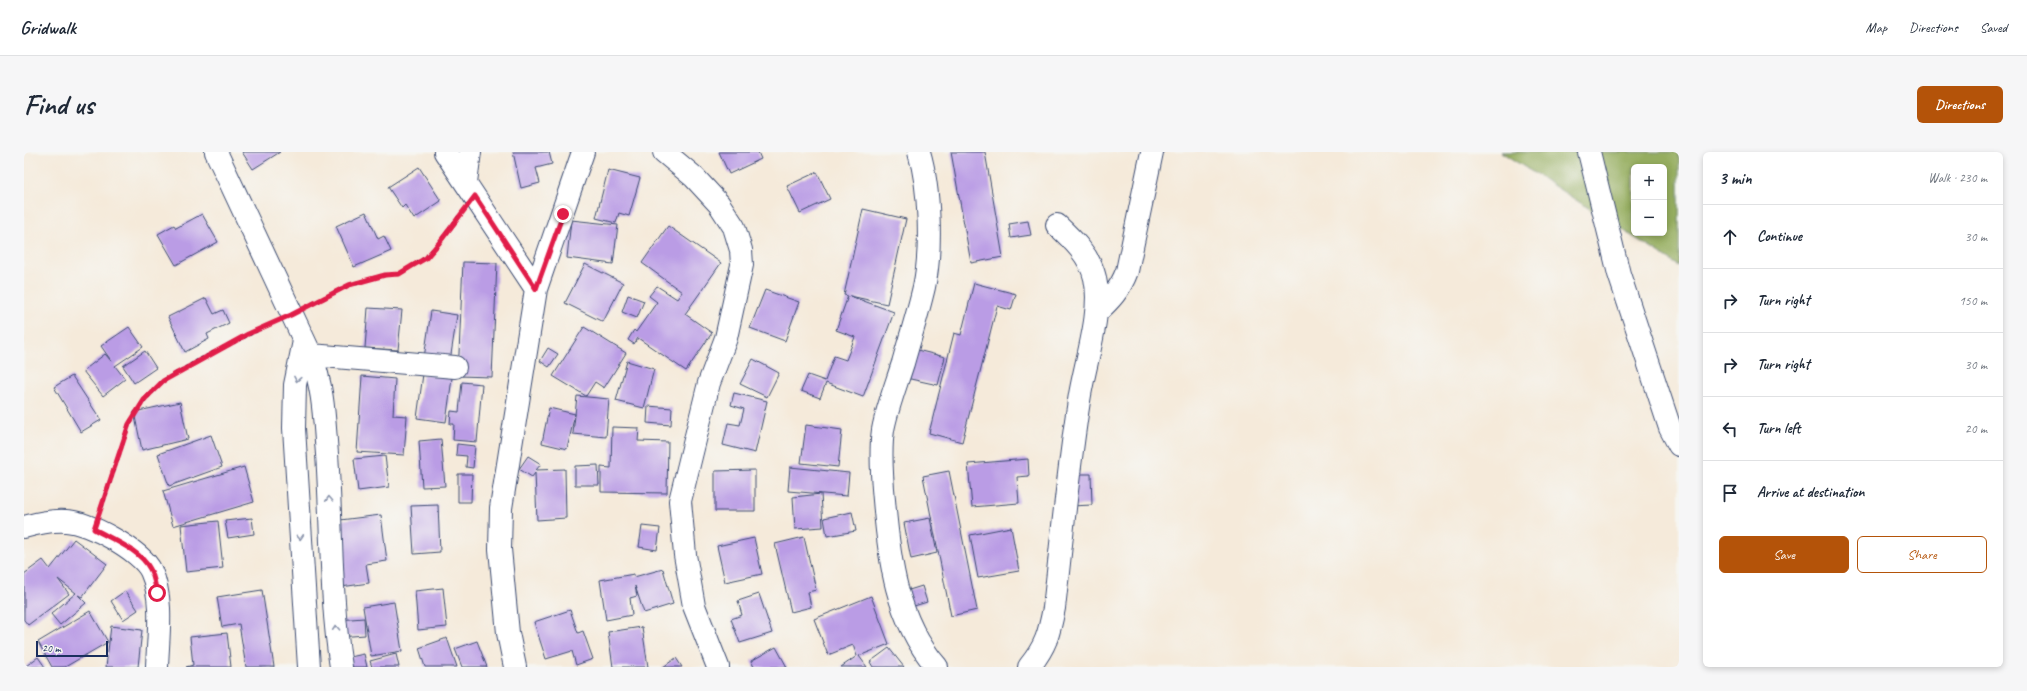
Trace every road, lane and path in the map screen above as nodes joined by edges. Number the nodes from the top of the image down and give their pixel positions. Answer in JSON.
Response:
{"nodes":[{"id":1,"x":216,"y":152,"type":"edge"},
{"id":2,"x":444,"y":152,"type":"edge"},
{"id":3,"x":470,"y":152,"type":"edge"},
{"id":4,"x":583,"y":152,"type":"edge"},
{"id":5,"x":664,"y":152,"type":"edge"},
{"id":6,"x":919,"y":152,"type":"edge"},
{"id":7,"x":1152,"y":152,"type":"edge"},
{"id":8,"x":1589,"y":152,"type":"edge"},
{"id":9,"x":470,"y":189,"type":"junction"},
{"id":10,"x":1057,"y":225,"type":"dead end"},
{"id":11,"x":536,"y":289,"type":"junction"},
{"id":12,"x":1096,"y":313,"type":"junction"},
{"id":13,"x":291,"y":315,"type":"junction"},
{"id":14,"x":307,"y":348,"type":"junction"},
{"id":15,"x":455,"y":367,"type":"dead end"},
{"id":16,"x":1679,"y":445,"type":"edge"},
{"id":17,"x":24,"y":527,"type":"edge"},
{"id":18,"x":94,"y":529,"type":"junction"},
{"id":19,"x":333,"y":571,"type":"junction"},
{"id":20,"x":302,"y":572,"type":"junction"},
{"id":21,"x":157,"y":667,"type":"edge"},
{"id":22,"x":308,"y":667,"type":"edge"},
{"id":23,"x":341,"y":667,"type":"edge"},
{"id":24,"x":515,"y":667,"type":"edge"},
{"id":25,"x":718,"y":667,"type":"edge"},
{"id":26,"x":938,"y":667,"type":"edge"},
{"id":27,"x":1029,"y":667,"type":"edge"}],
"edges":[{"from":1,"to":13,"type":"street"},
{"from":2,"to":9,"type":"street"},
{"from":3,"to":9,"type":"street"},
{"from":4,"to":11,"type":"street"},
{"from":5,"to":25,"type":"street"},
{"from":6,"to":26,"type":"street"},
{"from":7,"to":12,"type":"street"},
{"from":8,"to":16,"type":"street"},
{"from":9,"to":11,"type":"street"},
{"from":9,"to":13,"type":"path"},
{"from":10,"to":12,"type":"street"},
{"from":11,"to":24,"type":"street"},
{"from":12,"to":27,"type":"street"},
{"from":13,"to":14,"type":"street"},
{"from":13,"to":18,"type":"path"},
{"from":14,"to":15,"type":"street"},
{"from":19,"to":14,"type":"street","one_way":true},
{"from":14,"to":20,"type":"street","one_way":true},
{"from":17,"to":18,"type":"street"},
{"from":18,"to":21,"type":"street"},
{"from":19,"to":20,"type":"street"},
{"from":23,"to":19,"type":"street","one_way":true},
{"from":20,"to":22,"type":"street"}]}
